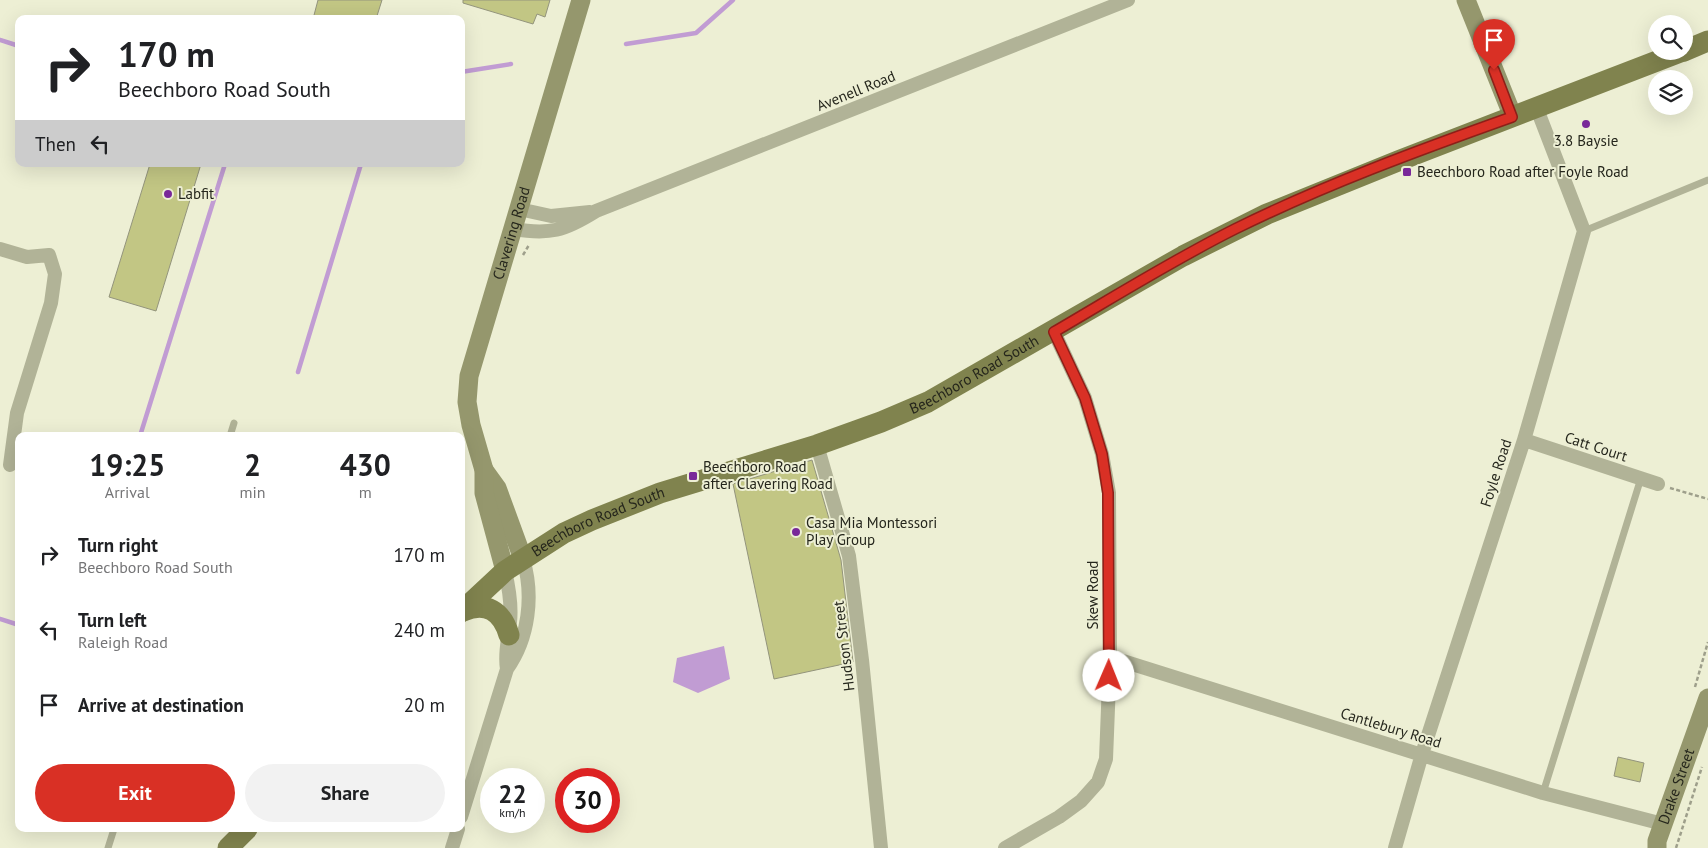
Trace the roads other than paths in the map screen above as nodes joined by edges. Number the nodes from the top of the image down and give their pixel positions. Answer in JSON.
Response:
{"nodes":[{"id":1,"x":581,"y":0,"type":"edge"},
{"id":2,"x":1128,"y":0,"type":"edge"},
{"id":3,"x":1466,"y":0,"type":"edge"},
{"id":4,"x":1708,"y":41,"type":"edge"},
{"id":5,"x":1693,"y":47,"type":"edge"},
{"id":6,"x":1660,"y":60,"type":"edge"},
{"id":7,"x":1536,"y":109,"type":"junction"},
{"id":8,"x":1512,"y":117,"type":"junction"},
{"id":9,"x":1708,"y":180,"type":"edge"},
{"id":10,"x":518,"y":209,"type":"junction"},
{"id":11,"x":596,"y":211,"type":"junction"},
{"id":12,"x":512,"y":230,"type":"junction"},
{"id":13,"x":1584,"y":231,"type":"junction"},
{"id":14,"x":0,"y":248,"type":"edge"},
{"id":15,"x":1054,"y":332,"type":"junction"},
{"id":16,"x":234,"y":422,"type":"dead end"},
{"id":17,"x":231,"y":432,"type":"edge"},
{"id":18,"x":1524,"y":440,"type":"junction"},
{"id":19,"x":817,"y":445,"type":"junction"},
{"id":20,"x":10,"y":465,"type":"dead end"},
{"id":21,"x":484,"y":470,"type":"junction"},
{"id":22,"x":1641,"y":478,"type":"junction"},
{"id":23,"x":1658,"y":484,"type":"road end"},
{"id":24,"x":523,"y":559,"type":"junction"},
{"id":25,"x":505,"y":571,"type":"junction"},
{"id":26,"x":465,"y":609,"type":"edge"},
{"id":27,"x":465,"y":610,"type":"edge"},
{"id":28,"x":509,"y":635,"type":"junction"},
{"id":29,"x":1110,"y":657,"type":"junction"},
{"id":30,"x":507,"y":669,"type":"junction"},
{"id":31,"x":1707,"y":706,"type":"edge"},
{"id":32,"x":1422,"y":754,"type":"junction"},
{"id":33,"x":1543,"y":793,"type":"junction"},
{"id":34,"x":465,"y":803,"type":"edge"},
{"id":35,"x":1663,"y":824,"type":"junction"},
{"id":36,"x":113,"y":832,"type":"edge"},
{"id":37,"x":244,"y":832,"type":"edge"},
{"id":38,"x":457,"y":832,"type":"edge"},
{"id":39,"x":108,"y":848,"type":"edge"},
{"id":40,"x":228,"y":848,"type":"edge"},
{"id":41,"x":452,"y":848,"type":"edge"},
{"id":42,"x":881,"y":848,"type":"edge"},
{"id":43,"x":1005,"y":848,"type":"edge"},
{"id":44,"x":1395,"y":848,"type":"edge"},
{"id":45,"x":1657,"y":848,"type":"edge"}],
"edges":[{"from":1,"to":10,"type":"street","name":"Clavering Road"},
{"from":2,"to":11,"type":"street","name":"Avenell Road"},
{"from":3,"to":8,"type":"street"},
{"from":4,"to":5,"type":"main road","name":"Beechboro Road South"},
{"from":6,"to":7,"type":"main road","name":"Beechboro Road South"},
{"from":7,"to":8,"type":"main road","name":"Beechboro Road South"},
{"from":7,"to":13,"type":"street"},
{"from":8,"to":15,"type":"main road","name":"Beechboro Road South"},
{"from":9,"to":13,"type":"lane"},
{"from":10,"to":11,"type":"street","name":"Avenell Road"},
{"from":10,"to":12,"type":"street","name":"Clavering Road"},
{"from":11,"to":12,"type":"street","name":"Avenell Road"},
{"from":12,"to":21,"type":"street","name":"Clavering Road"},
{"from":13,"to":18,"type":"street","name":"Foyle Road"},
{"from":14,"to":20,"type":"street"},
{"from":15,"to":19,"type":"main road","name":"Beechboro Road South"},
{"from":15,"to":29,"type":"street","name":"Skew Road"},
{"from":16,"to":17,"type":"lane"},
{"from":18,"to":22,"type":"street","name":"Catt Court"},
{"from":18,"to":32,"type":"street","name":"Foyle Road"},
{"from":19,"to":24,"type":"main road","name":"Beechboro Road South"},
{"from":19,"to":42,"type":"street","name":"Hudson Street"},
{"from":21,"to":24,"type":"street","name":"Clavering Road"},
{"from":21,"to":25,"type":"street","name":"Clavering Road"},
{"from":22,"to":23,"type":"street","name":"Catt Court"},
{"from":22,"to":33,"type":"lane"},
{"from":24,"to":25,"type":"main road","name":"Beechboro Road South"},
{"from":24,"to":30,"type":"street"},
{"from":25,"to":26,"type":"main road","name":"Beechboro Road South"},
{"from":25,"to":28,"type":"street"},
{"from":27,"to":28,"type":"main road"},
{"from":28,"to":30,"type":"street"},
{"from":29,"to":32,"type":"street","name":"Cantlebury Road"},
{"from":29,"to":43,"type":"street","name":"Skew Road"},
{"from":30,"to":34,"type":"street"},
{"from":31,"to":35,"type":"street","name":"Drake Street"},
{"from":32,"to":33,"type":"street","name":"Cantlebury Road"},
{"from":32,"to":44,"type":"street","name":"Foyle Road"},
{"from":33,"to":35,"type":"street","name":"Cantlebury Road"},
{"from":35,"to":45,"type":"street","name":"Drake Street"},
{"from":36,"to":39,"type":"lane"},
{"from":37,"to":40,"type":"main road"},
{"from":38,"to":41,"type":"street"}]}
